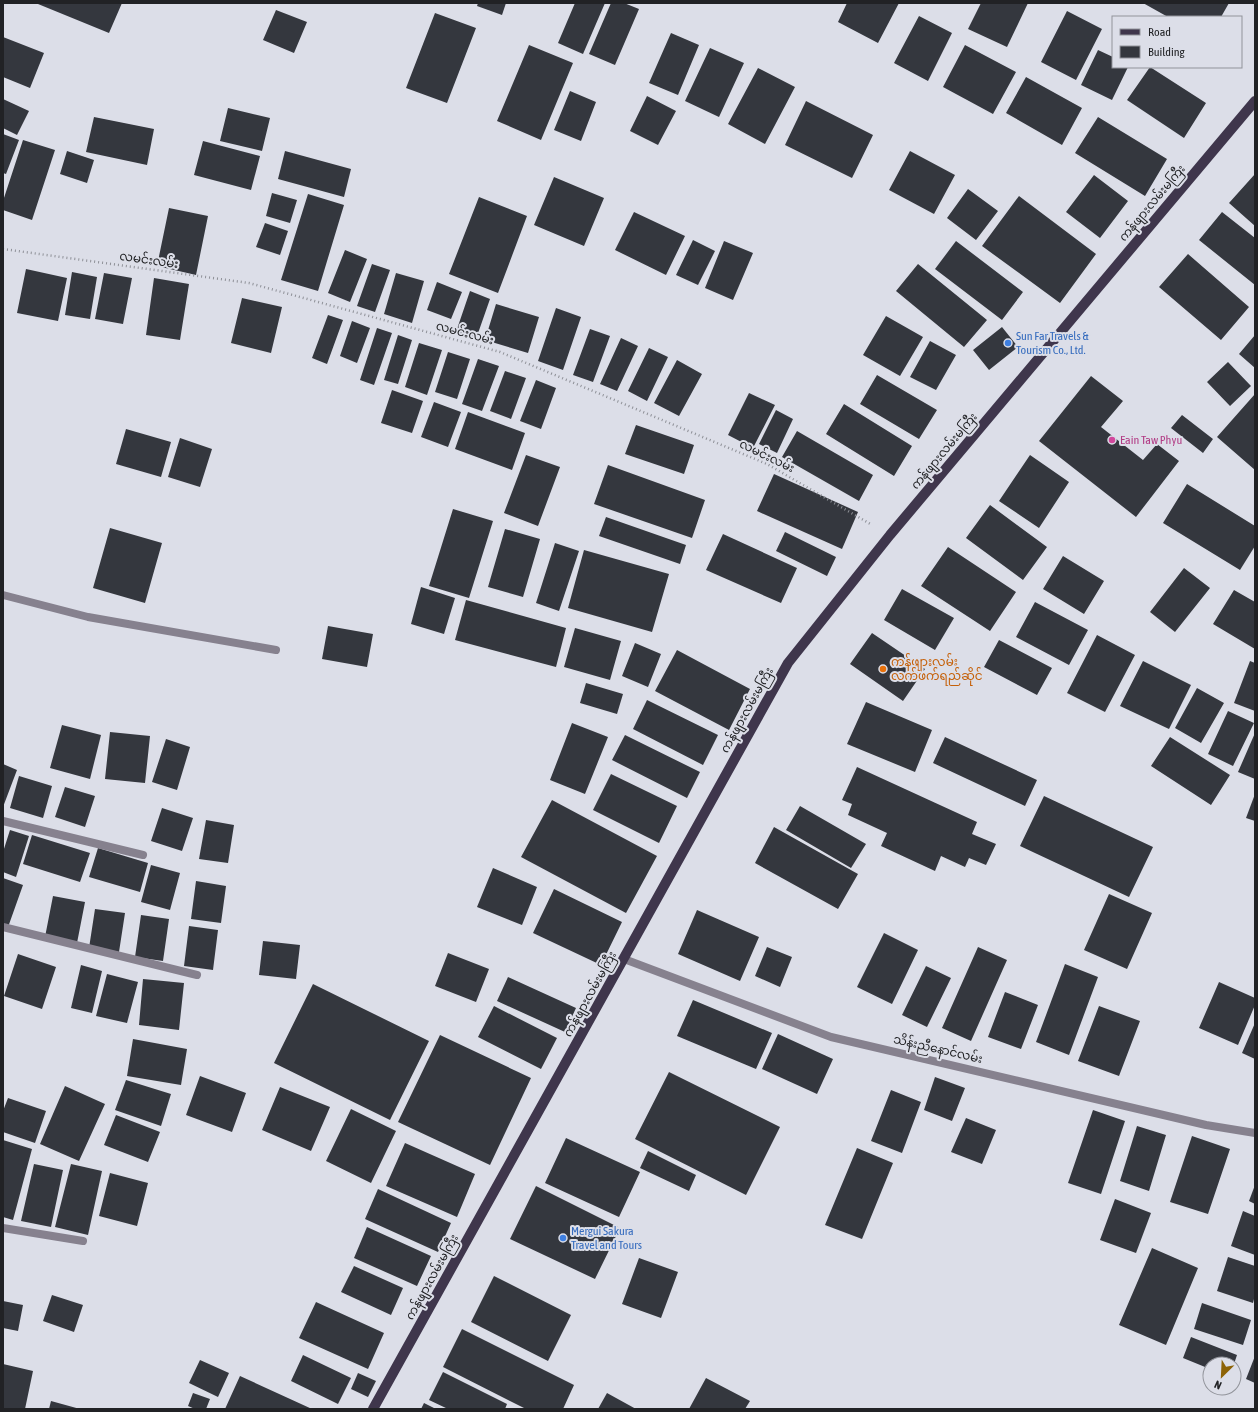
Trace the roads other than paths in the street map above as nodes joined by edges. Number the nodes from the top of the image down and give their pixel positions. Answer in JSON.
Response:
{"nodes":[{"id":1,"x":1255,"y":101,"type":"edge"},
{"id":2,"x":3,"y":595,"type":"edge"},
{"id":3,"x":276,"y":650,"type":"dead end"},
{"id":4,"x":3,"y":821,"type":"edge"},
{"id":5,"x":143,"y":854,"type":"dead end"},
{"id":6,"x":3,"y":927,"type":"edge"},
{"id":7,"x":624,"y":959,"type":"junction"},
{"id":8,"x":197,"y":975,"type":"dead end"},
{"id":9,"x":1255,"y":1134,"type":"edge"},
{"id":10,"x":3,"y":1228,"type":"edge"},
{"id":11,"x":83,"y":1241,"type":"dead end"},
{"id":12,"x":373,"y":1409,"type":"edge"}],
"edges":[{"from":1,"to":7,"type":"main road","name":"ကန်ဖျားလမ်းမကြီး"},
{"from":2,"to":3,"type":"street"},
{"from":4,"to":5,"type":"street"},
{"from":6,"to":8,"type":"street"},
{"from":7,"to":9,"type":"street","name":"သိန်းညီနောင်လမ်း"},
{"from":7,"to":12,"type":"main road","name":"ကန်ဖျားလမ်းမကြီး"},
{"from":10,"to":11,"type":"street"}]}
